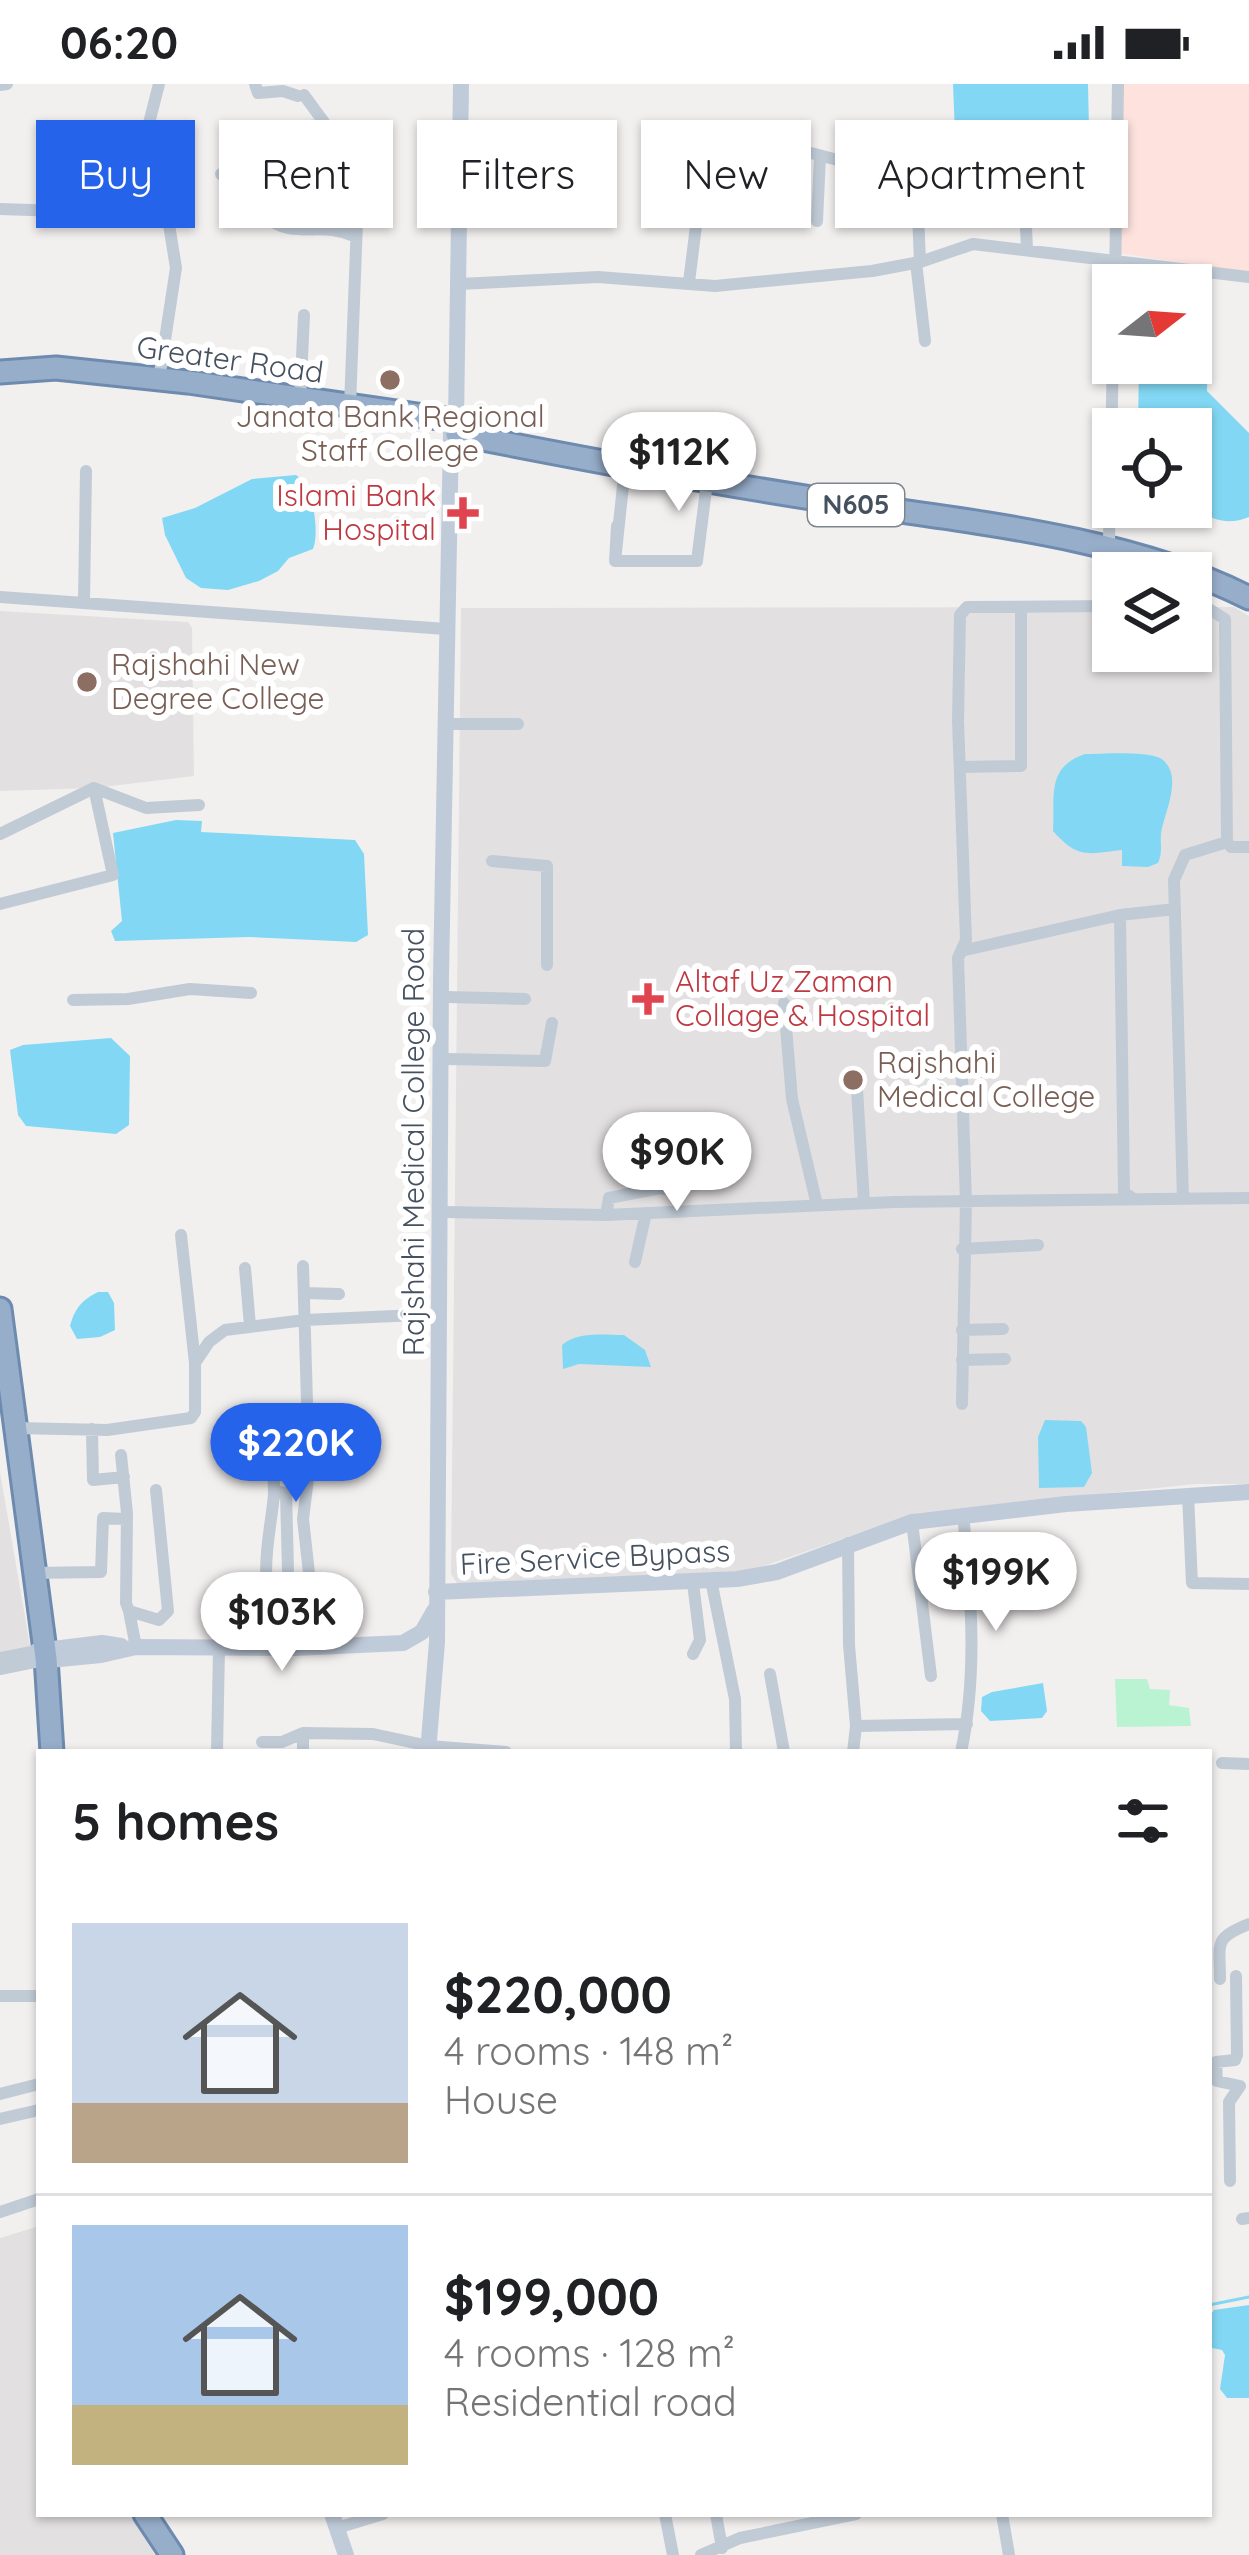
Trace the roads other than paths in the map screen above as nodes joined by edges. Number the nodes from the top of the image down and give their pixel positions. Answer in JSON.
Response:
{"nodes":[{"id":1,"x":159,"y":84,"type":"edge"},
{"id":2,"x":255,"y":84,"type":"edge"},
{"id":3,"x":461,"y":84,"type":"edge"},
{"id":4,"x":1118,"y":84,"type":"edge"},
{"id":5,"x":149,"y":120,"type":"edge"},
{"id":6,"x":1118,"y":120,"type":"edge"},
{"id":7,"x":820,"y":157,"type":"junction"},
{"id":8,"x":835,"y":160,"type":"edge"},
{"id":9,"x":0,"y":209,"type":"edge"},
{"id":10,"x":36,"y":210,"type":"edge"},
{"id":11,"x":817,"y":221,"type":"dead end"},
{"id":12,"x":170,"y":228,"type":"edge"},
{"id":13,"x":334,"y":228,"type":"edge"},
{"id":14,"x":918,"y":228,"type":"edge"},
{"id":15,"x":1026,"y":228,"type":"edge"},
{"id":16,"x":1116,"y":228,"type":"edge"},
{"id":17,"x":354,"y":236,"type":"junction"},
{"id":18,"x":1027,"y":248,"type":"junction"},
{"id":19,"x":1115,"y":259,"type":"junction"},
{"id":20,"x":918,"y":262,"type":"junction"},
{"id":21,"x":1115,"y":264,"type":"edge"},
{"id":22,"x":1249,"y":277,"type":"edge"},
{"id":23,"x":689,"y":282,"type":"junction"},
{"id":24,"x":459,"y":284,"type":"junction"},
{"id":25,"x":304,"y":315,"type":"dead end"},
{"id":26,"x":925,"y":341,"type":"dead end"},
{"id":27,"x":0,"y":372,"type":"edge"},
{"id":28,"x":159,"y":379,"type":"junction"},
{"id":29,"x":0,"y":383,"type":"edge"},
{"id":30,"x":1112,"y":384,"type":"edge"},
{"id":31,"x":300,"y":400,"type":"junction"},
{"id":32,"x":350,"y":407,"type":"junction"},
{"id":33,"x":454,"y":428,"type":"junction"},
{"id":34,"x":637,"y":467,"type":"junction"},
{"id":35,"x":86,"y":471,"type":"dead end"},
{"id":36,"x":707,"y":482,"type":"junction"},
{"id":37,"x":826,"y":497,"type":"junction"},
{"id":38,"x":1044,"y":533,"type":"junction"},
{"id":39,"x":1109,"y":539,"type":"junction"},
{"id":40,"x":1249,"y":588,"type":"edge"},
{"id":41,"x":0,"y":597,"type":"edge"},
{"id":42,"x":1249,"y":598,"type":"edge"},
{"id":43,"x":84,"y":602,"type":"junction"},
{"id":44,"x":1092,"y":606,"type":"edge"},
{"id":45,"x":1022,"y":607,"type":"junction"},
{"id":46,"x":1212,"y":611,"type":"edge"},
{"id":47,"x":446,"y":629,"type":"junction"},
{"id":48,"x":449,"y":724,"type":"junction"},
{"id":49,"x":518,"y":724,"type":"dead end"},
{"id":50,"x":960,"y":767,"type":"junction"},
{"id":51,"x":94,"y":788,"type":"junction"},
{"id":52,"x":199,"y":805,"type":"dead end"},
{"id":53,"x":0,"y":834,"type":"edge"},
{"id":54,"x":1227,"y":842,"type":"junction"},
{"id":55,"x":1249,"y":847,"type":"edge"},
{"id":56,"x":492,"y":861,"type":"dead end"},
{"id":57,"x":0,"y":904,"type":"edge"},
{"id":58,"x":1174,"y":909,"type":"junction"},
{"id":59,"x":1120,"y":915,"type":"junction"},
{"id":60,"x":961,"y":951,"type":"junction"},
{"id":61,"x":547,"y":965,"type":"dead end"},
{"id":62,"x":251,"y":993,"type":"dead end"},
{"id":63,"x":446,"y":997,"type":"junction"},
{"id":64,"x":525,"y":999,"type":"dead end"},
{"id":65,"x":74,"y":1000,"type":"dead end"},
{"id":66,"x":784,"y":1003,"type":"dead end"},
{"id":67,"x":552,"y":1023,"type":"dead end"},
{"id":68,"x":446,"y":1060,"type":"junction"},
{"id":69,"x":857,"y":1089,"type":"dead end"},
{"id":70,"x":688,"y":1173,"type":"dead end"},
{"id":71,"x":1131,"y":1197,"type":"junction"},
{"id":72,"x":1249,"y":1198,"type":"edge"},
{"id":73,"x":1183,"y":1199,"type":"junction"},
{"id":74,"x":966,"y":1202,"type":"junction"},
{"id":75,"x":864,"y":1203,"type":"junction"},
{"id":76,"x":818,"y":1205,"type":"junction"},
{"id":77,"x":446,"y":1212,"type":"junction"},
{"id":78,"x":646,"y":1213,"type":"junction"},
{"id":79,"x":605,"y":1215,"type":"junction"},
{"id":80,"x":181,"y":1235,"type":"dead end"},
{"id":81,"x":1038,"y":1245,"type":"dead end"},
{"id":82,"x":962,"y":1249,"type":"junction"},
{"id":83,"x":634,"y":1262,"type":"dead end"},
{"id":84,"x":303,"y":1266,"type":"dead end"},
{"id":85,"x":245,"y":1268,"type":"dead end"},
{"id":86,"x":304,"y":1293,"type":"junction"},
{"id":87,"x":339,"y":1294,"type":"dead end"},
{"id":88,"x":0,"y":1309,"type":"edge"},
{"id":89,"x":440,"y":1314,"type":"junction"},
{"id":90,"x":305,"y":1320,"type":"junction"},
{"id":91,"x":250,"y":1327,"type":"junction"},
{"id":92,"x":1003,"y":1329,"type":"dead end"},
{"id":93,"x":962,"y":1330,"type":"junction"},
{"id":94,"x":1005,"y":1359,"type":"dead end"},
{"id":95,"x":962,"y":1360,"type":"junction"},
{"id":96,"x":195,"y":1363,"type":"junction"},
{"id":97,"x":0,"y":1398,"type":"edge"},
{"id":98,"x":962,"y":1404,"type":"dead end"},
{"id":99,"x":92,"y":1430,"type":"junction"},
{"id":100,"x":308,"y":1431,"type":"junction"},
{"id":101,"x":10,"y":1444,"type":"edge"},
{"id":102,"x":122,"y":1456,"type":"dead end"},
{"id":103,"x":124,"y":1478,"type":"junction"},
{"id":104,"x":157,"y":1490,"type":"dead end"},
{"id":105,"x":274,"y":1491,"type":"junction"},
{"id":106,"x":1249,"y":1492,"type":"edge"},
{"id":107,"x":1188,"y":1495,"type":"junction"},
{"id":108,"x":963,"y":1514,"type":"junction"},
{"id":109,"x":126,"y":1519,"type":"junction"},
{"id":110,"x":912,"y":1522,"type":"junction"},
{"id":111,"x":848,"y":1543,"type":"junction"},
{"id":112,"x":288,"y":1570,"type":"dead end"},
{"id":113,"x":33,"y":1573,"type":"junction"},
{"id":114,"x":702,"y":1582,"type":"junction"},
{"id":115,"x":1249,"y":1584,"type":"edge"},
{"id":116,"x":286,"y":1591,"type":"dead end"},
{"id":117,"x":438,"y":1599,"type":"junction"},
{"id":118,"x":129,"y":1611,"type":"junction"},
{"id":119,"x":163,"y":1619,"type":"junction"},
{"id":120,"x":411,"y":1640,"type":"junction"},
{"id":121,"x":167,"y":1647,"type":"junction"},
{"id":122,"x":219,"y":1648,"type":"junction"},
{"id":123,"x":303,"y":1648,"type":"junction"},
{"id":124,"x":139,"y":1650,"type":"junction"},
{"id":125,"x":693,"y":1654,"type":"dead end"},
{"id":126,"x":0,"y":1658,"type":"edge"},
{"id":127,"x":42,"y":1659,"type":"junction"},
{"id":128,"x":0,"y":1669,"type":"edge"},
{"id":129,"x":435,"y":1670,"type":"junction"},
{"id":130,"x":770,"y":1674,"type":"dead end"},
{"id":131,"x":931,"y":1676,"type":"dead end"},
{"id":132,"x":967,"y":1724,"type":"junction"},
{"id":133,"x":856,"y":1726,"type":"junction"},
{"id":134,"x":303,"y":1733,"type":"junction"},
{"id":135,"x":262,"y":1742,"type":"dead end"},
{"id":136,"x":281,"y":1747,"type":"edge"},
{"id":137,"x":52,"y":1749,"type":"edge"},
{"id":138,"x":217,"y":1749,"type":"edge"},
{"id":139,"x":303,"y":1749,"type":"edge"},
{"id":140,"x":429,"y":1749,"type":"edge"},
{"id":141,"x":736,"y":1749,"type":"edge"},
{"id":142,"x":783,"y":1749,"type":"edge"},
{"id":143,"x":853,"y":1749,"type":"edge"},
{"id":144,"x":962,"y":1749,"type":"edge"},
{"id":145,"x":1222,"y":1763,"type":"dead end"},
{"id":146,"x":1249,"y":1764,"type":"edge"},
{"id":147,"x":1249,"y":1924,"type":"edge"},
{"id":148,"x":1243,"y":1976,"type":"edge"},
{"id":149,"x":1214,"y":1980,"type":"edge"},
{"id":150,"x":0,"y":1996,"type":"edge"},
{"id":151,"x":36,"y":1996,"type":"edge"},
{"id":152,"x":36,"y":2085,"type":"edge"},
{"id":153,"x":0,"y":2094,"type":"edge"},
{"id":154,"x":36,"y":2111,"type":"edge"},
{"id":155,"x":0,"y":2119,"type":"edge"},
{"id":156,"x":1230,"y":2181,"type":"dead end"},
{"id":157,"x":36,"y":2200,"type":"edge"},
{"id":158,"x":0,"y":2212,"type":"edge"},
{"id":159,"x":142,"y":2517,"type":"edge"},
{"id":160,"x":143,"y":2517,"type":"edge"},
{"id":161,"x":666,"y":2517,"type":"edge"},
{"id":162,"x":717,"y":2517,"type":"edge"},
{"id":163,"x":842,"y":2517,"type":"edge"},
{"id":164,"x":1003,"y":2517,"type":"edge"},
{"id":165,"x":335,"y":2521,"type":"edge"},
{"id":166,"x":722,"y":2548,"type":"junction"},
{"id":167,"x":161,"y":2555,"type":"edge"},
{"id":168,"x":172,"y":2555,"type":"edge"},
{"id":169,"x":346,"y":2555,"type":"edge"},
{"id":170,"x":674,"y":2555,"type":"edge"},
{"id":171,"x":700,"y":2555,"type":"edge"},
{"id":172,"x":1009,"y":2555,"type":"edge"}],
"edges":[{"from":1,"to":5,"type":"street"},
{"from":2,"to":17,"type":"street"},
{"from":3,"to":24,"type":"main road"},
{"from":4,"to":6,"type":"street"},
{"from":7,"to":8,"type":"street"},
{"from":7,"to":11,"type":"street"},
{"from":7,"to":23,"type":"street"},
{"from":9,"to":10,"type":"street"},
{"from":12,"to":28,"type":"street"},
{"from":13,"to":17,"type":"street"},
{"from":14,"to":20,"type":"street"},
{"from":15,"to":18,"type":"street"},
{"from":16,"to":19,"type":"street"},
{"from":17,"to":32,"type":"street"},
{"from":18,"to":19,"type":"street"},
{"from":18,"to":20,"type":"street"},
{"from":19,"to":21,"type":"street"},
{"from":19,"to":22,"type":"street"},
{"from":20,"to":23,"type":"street"},
{"from":20,"to":26,"type":"street"},
{"from":23,"to":24,"type":"street"},
{"from":24,"to":33,"type":"main road"},
{"from":25,"to":31,"type":"street"},
{"from":27,"to":28,"type":"highway","name":"Greater Road","number":"N605"},
{"from":28,"to":31,"type":"highway","name":"Greater Road","number":"N605"},
{"from":29,"to":33,"type":"highway","name":"Greater Road","number":"N605"},
{"from":30,"to":39,"type":"street"},
{"from":31,"to":32,"type":"highway","name":"Greater Road","number":"N605"},
{"from":32,"to":33,"type":"highway","name":"Greater Road","number":"N605"},
{"from":33,"to":34,"type":"highway","name":"Greater Road","number":"N605"},
{"from":33,"to":47,"type":"main road","name":"Rajshahi Medical College Road"},
{"from":33,"to":48,"type":"main road","name":"Rajshahi Medical College Road"},
{"from":34,"to":36,"type":"highway","name":"Greater Road","number":"N605"},
{"from":34,"to":36,"type":"street"},
{"from":34,"to":37,"type":"highway","name":"Greater Road","number":"N605"},
{"from":35,"to":43,"type":"street"},
{"from":36,"to":37,"type":"highway","name":"Greater Road","number":"N605"},
{"from":37,"to":38,"type":"highway","name":"Greater Road","number":"N605"},
{"from":38,"to":39,"type":"highway","name":"Greater Road","number":"N605"},
{"from":38,"to":42,"type":"highway","name":"Greater Road","number":"N605"},
{"from":39,"to":40,"type":"highway","name":"Greater Road","number":"N605"},
{"from":41,"to":43,"type":"street"},
{"from":43,"to":47,"type":"street"},
{"from":44,"to":45,"type":"street"},
{"from":45,"to":50,"type":"street"},
{"from":45,"to":50,"type":"street"},
{"from":46,"to":54,"type":"street"},
{"from":47,"to":89,"type":"main road","name":"Rajshahi Medical College Road"},
{"from":48,"to":49,"type":"street"},
{"from":48,"to":63,"type":"main road","name":"Rajshahi Medical College Road"},
{"from":50,"to":60,"type":"street"},
{"from":51,"to":52,"type":"street"},
{"from":51,"to":53,"type":"street"},
{"from":51,"to":57,"type":"street"},
{"from":54,"to":55,"type":"street"},
{"from":54,"to":58,"type":"street"},
{"from":56,"to":61,"type":"street"},
{"from":58,"to":59,"type":"street"},
{"from":58,"to":73,"type":"street"},
{"from":59,"to":60,"type":"street"},
{"from":59,"to":71,"type":"street"},
{"from":60,"to":74,"type":"street"},
{"from":62,"to":65,"type":"street"},
{"from":63,"to":64,"type":"street"},
{"from":63,"to":68,"type":"main road","name":"Rajshahi Medical College Road"},
{"from":66,"to":76,"type":"street"},
{"from":67,"to":68,"type":"street"},
{"from":68,"to":77,"type":"main road","name":"Rajshahi Medical College Road"},
{"from":69,"to":75,"type":"street"},
{"from":70,"to":79,"type":"street"},
{"from":71,"to":73,"type":"street"},
{"from":71,"to":74,"type":"street"},
{"from":72,"to":73,"type":"street"},
{"from":74,"to":75,"type":"street"},
{"from":74,"to":82,"type":"street"},
{"from":75,"to":76,"type":"street"},
{"from":76,"to":78,"type":"street"},
{"from":77,"to":79,"type":"street"},
{"from":77,"to":117,"type":"main road","name":"Rajshahi Medical College Road"},
{"from":78,"to":79,"type":"street"},
{"from":78,"to":83,"type":"street"},
{"from":80,"to":96,"type":"street"},
{"from":81,"to":82,"type":"street"},
{"from":82,"to":93,"type":"street"},
{"from":84,"to":86,"type":"street"},
{"from":85,"to":91,"type":"street"},
{"from":86,"to":87,"type":"street"},
{"from":86,"to":90,"type":"street"},
{"from":88,"to":101,"type":"highway"},
{"from":89,"to":90,"type":"street"},
{"from":89,"to":117,"type":"main road","name":"Rajshahi Medical College Road"},
{"from":90,"to":91,"type":"street"},
{"from":90,"to":100,"type":"street"},
{"from":91,"to":96,"type":"street"},
{"from":92,"to":93,"type":"street"},
{"from":93,"to":95,"type":"street"},
{"from":94,"to":95,"type":"street"},
{"from":95,"to":98,"type":"street"},
{"from":96,"to":99,"type":"street"},
{"from":97,"to":101,"type":"highway"},
{"from":99,"to":101,"type":"street"},
{"from":99,"to":103,"type":"street"},
{"from":100,"to":105,"type":"street"},
{"from":100,"to":123,"type":"street"},
{"from":101,"to":113,"type":"highway"},
{"from":101,"to":127,"type":"highway"},
{"from":102,"to":103,"type":"street"},
{"from":103,"to":109,"type":"street"},
{"from":104,"to":119,"type":"street"},
{"from":105,"to":112,"type":"street"},
{"from":105,"to":116,"type":"street"},
{"from":106,"to":107,"type":"main road","name":"Fire Service Bypass"},
{"from":107,"to":108,"type":"main road","name":"Fire Service Bypass"},
{"from":107,"to":115,"type":"street"},
{"from":108,"to":110,"type":"main road","name":"Fire Service Bypass"},
{"from":108,"to":132,"type":"street"},
{"from":109,"to":113,"type":"street"},
{"from":109,"to":118,"type":"street"},
{"from":110,"to":111,"type":"main road","name":"Fire Service Bypass"},
{"from":110,"to":131,"type":"street"},
{"from":111,"to":114,"type":"main road","name":"Fire Service Bypass"},
{"from":111,"to":133,"type":"street"},
{"from":113,"to":127,"type":"highway"},
{"from":114,"to":117,"type":"main road","name":"Fire Service Bypass"},
{"from":114,"to":125,"type":"street"},
{"from":114,"to":141,"type":"street"},
{"from":117,"to":120,"type":"main road"},
{"from":117,"to":129,"type":"main road"},
{"from":118,"to":119,"type":"street"},
{"from":118,"to":124,"type":"street"},
{"from":119,"to":121,"type":"street"},
{"from":120,"to":123,"type":"main road"},
{"from":120,"to":129,"type":"main road"},
{"from":121,"to":122,"type":"main road"},
{"from":121,"to":124,"type":"main road"},
{"from":122,"to":123,"type":"main road"},
{"from":122,"to":138,"type":"street"},
{"from":124,"to":127,"type":"main road"},
{"from":126,"to":127,"type":"street"},
{"from":127,"to":128,"type":"street"},
{"from":127,"to":137,"type":"highway"},
{"from":129,"to":140,"type":"main road"},
{"from":130,"to":142,"type":"street"},
{"from":132,"to":133,"type":"street"},
{"from":132,"to":144,"type":"street"},
{"from":133,"to":143,"type":"street"},
{"from":134,"to":136,"type":"street"},
{"from":134,"to":139,"type":"street"},
{"from":134,"to":140,"type":"street"},
{"from":135,"to":136,"type":"street"},
{"from":145,"to":146,"type":"street"},
{"from":147,"to":149,"type":"street"},
{"from":148,"to":149,"type":"street"},
{"from":148,"to":156,"type":"street"},
{"from":150,"to":151,"type":"street"},
{"from":152,"to":153,"type":"street"},
{"from":154,"to":155,"type":"street"},
{"from":157,"to":158,"type":"street"},
{"from":159,"to":167,"type":"highway"},
{"from":160,"to":168,"type":"highway"},
{"from":161,"to":170,"type":"street"},
{"from":162,"to":166,"type":"street"},
{"from":163,"to":166,"type":"street"},
{"from":164,"to":172,"type":"street"},
{"from":165,"to":169,"type":"main road"},
{"from":166,"to":171,"type":"street"}]}
